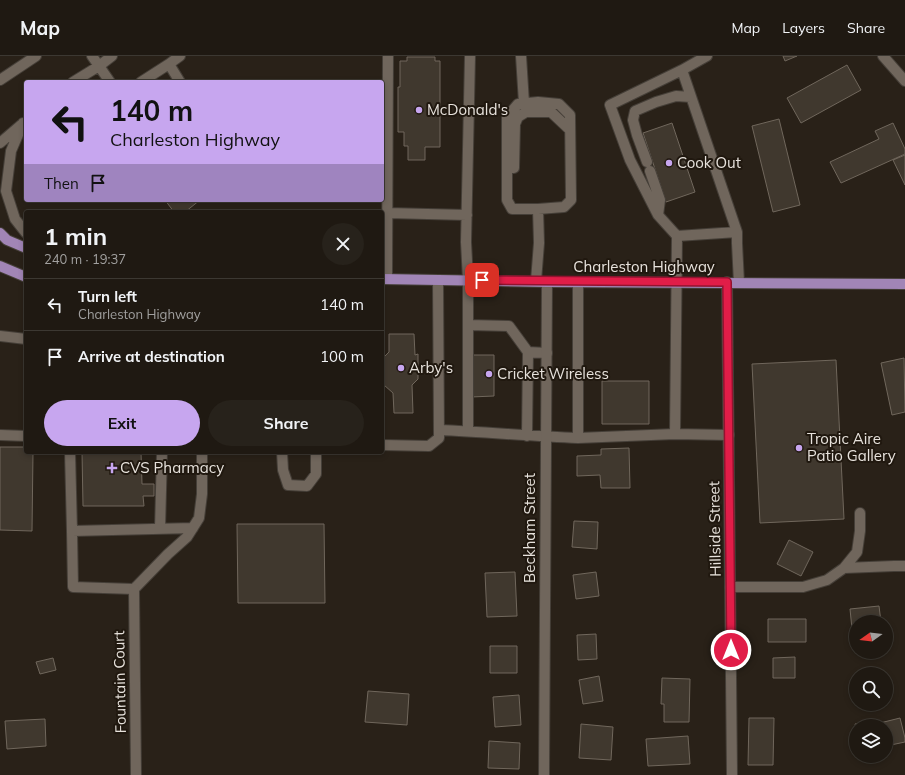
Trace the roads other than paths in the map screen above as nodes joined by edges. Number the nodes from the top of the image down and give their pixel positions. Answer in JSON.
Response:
{"nodes":[{"id":1,"x":36,"y":56,"type":"edge"},
{"id":2,"x":92,"y":56,"type":"edge"},
{"id":3,"x":112,"y":56,"type":"edge"},
{"id":4,"x":180,"y":56,"type":"edge"},
{"id":5,"x":388,"y":56,"type":"edge"},
{"id":6,"x":470,"y":56,"type":"edge"},
{"id":7,"x":521,"y":56,"type":"edge"},
{"id":8,"x":707,"y":56,"type":"edge"},
{"id":9,"x":884,"y":57,"type":"edge"},
{"id":10,"x":168,"y":64,"type":"junction"},
{"id":11,"x":99,"y":66,"type":"junction"},
{"id":12,"x":682,"y":70,"type":"junction"},
{"id":13,"x":0,"y":80,"type":"edge"},
{"id":14,"x":76,"y":80,"type":"edge"},
{"id":15,"x":109,"y":80,"type":"edge"},
{"id":16,"x":145,"y":80,"type":"edge"},
{"id":17,"x":179,"y":80,"type":"edge"},
{"id":18,"x":905,"y":81,"type":"edge"},
{"id":19,"x":691,"y":97,"type":"junction"},
{"id":20,"x":524,"y":103,"type":"junction"},
{"id":21,"x":24,"y":123,"type":"edge"},
{"id":22,"x":24,"y":124,"type":"edge"},
{"id":23,"x":569,"y":129,"type":"junction"},
{"id":24,"x":0,"y":143,"type":"edge"},
{"id":25,"x":507,"y":200,"type":"junction"},
{"id":26,"x":538,"y":209,"type":"junction"},
{"id":27,"x":388,"y":213,"type":"junction"},
{"id":28,"x":467,"y":215,"type":"junction"},
{"id":29,"x":658,"y":215,"type":"junction"},
{"id":30,"x":24,"y":230,"type":"edge"},
{"id":31,"x":737,"y":232,"type":"junction"},
{"id":32,"x":0,"y":233,"type":"edge"},
{"id":33,"x":677,"y":236,"type":"junction"},
{"id":34,"x":24,"y":247,"type":"edge"},
{"id":35,"x":0,"y":266,"type":"edge"},
{"id":36,"x":24,"y":276,"type":"edge"},
{"id":37,"x":385,"y":279,"type":"edge"},
{"id":38,"x":438,"y":280,"type":"junction"},
{"id":39,"x":468,"y":280,"type":"junction"},
{"id":40,"x":536,"y":281,"type":"junction"},
{"id":41,"x":547,"y":282,"type":"junction"},
{"id":42,"x":578,"y":282,"type":"junction"},
{"id":43,"x":676,"y":282,"type":"junction"},
{"id":44,"x":727,"y":282,"type":"junction"},
{"id":45,"x":740,"y":283,"type":"junction"},
{"id":46,"x":905,"y":284,"type":"edge"},
{"id":47,"x":468,"y":325,"type":"junction"},
{"id":48,"x":0,"y":336,"type":"edge"},
{"id":49,"x":24,"y":339,"type":"edge"},
{"id":50,"x":528,"y":352,"type":"junction"},
{"id":51,"x":547,"y":353,"type":"junction"},
{"id":52,"x":439,"y":430,"type":"junction"},
{"id":53,"x":468,"y":431,"type":"junction"},
{"id":54,"x":675,"y":434,"type":"junction"},
{"id":55,"x":0,"y":435,"type":"edge"},
{"id":56,"x":24,"y":436,"type":"edge"},
{"id":57,"x":527,"y":436,"type":"junction"},
{"id":58,"x":729,"y":436,"type":"junction"},
{"id":59,"x":546,"y":437,"type":"junction"},
{"id":60,"x":578,"y":438,"type":"junction"},
{"id":61,"x":384,"y":445,"type":"edge"},
{"id":62,"x":70,"y":454,"type":"edge"},
{"id":63,"x":162,"y":454,"type":"edge"},
{"id":64,"x":202,"y":454,"type":"edge"},
{"id":65,"x":282,"y":454,"type":"edge"},
{"id":66,"x":316,"y":454,"type":"edge"},
{"id":67,"x":860,"y":513,"type":"dead end"},
{"id":68,"x":193,"y":528,"type":"junction"},
{"id":69,"x":160,"y":529,"type":"junction"},
{"id":70,"x":72,"y":531,"type":"junction"},
{"id":71,"x":905,"y":566,"type":"edge"},
{"id":72,"x":844,"y":568,"type":"junction"},
{"id":73,"x":730,"y":587,"type":"junction"},
{"id":74,"x":134,"y":589,"type":"junction"},
{"id":75,"x":136,"y":775,"type":"edge"},
{"id":76,"x":544,"y":775,"type":"edge"},
{"id":77,"x":732,"y":775,"type":"edge"}],
"edges":[{"from":1,"to":13,"type":"street"},
{"from":2,"to":11,"type":"street"},
{"from":3,"to":11,"type":"street"},
{"from":4,"to":10,"type":"street"},
{"from":5,"to":27,"type":"street"},
{"from":6,"to":28,"type":"street"},
{"from":7,"to":20,"type":"street"},
{"from":8,"to":12,"type":"street"},
{"from":9,"to":18,"type":"street"},
{"from":10,"to":16,"type":"street"},
{"from":10,"to":17,"type":"street"},
{"from":11,"to":14,"type":"street"},
{"from":11,"to":15,"type":"street"},
{"from":12,"to":19,"type":"street"},
{"from":12,"to":29,"type":"street"},
{"from":19,"to":29,"type":"street"},
{"from":19,"to":31,"type":"street"},
{"from":20,"to":23,"type":"street"},
{"from":20,"to":25,"type":"street"},
{"from":21,"to":24,"type":"street"},
{"from":22,"to":30,"type":"street"},
{"from":23,"to":25,"type":"street"},
{"from":23,"to":26,"type":"street"},
{"from":25,"to":26,"type":"street"},
{"from":26,"to":40,"type":"street"},
{"from":27,"to":28,"type":"street"},
{"from":27,"to":37,"type":"street"},
{"from":28,"to":39,"type":"street"},
{"from":29,"to":33,"type":"street"},
{"from":31,"to":33,"type":"street"},
{"from":31,"to":45,"type":"street"},
{"from":32,"to":34,"type":"main road"},
{"from":33,"to":43,"type":"street"},
{"from":35,"to":36,"type":"main road"},
{"from":37,"to":38,"type":"main road","name":"Charleston Highway"},
{"from":38,"to":39,"type":"main road","name":"Charleston Highway"},
{"from":38,"to":52,"type":"street"},
{"from":39,"to":40,"type":"main road","name":"Charleston Highway"},
{"from":39,"to":47,"type":"street"},
{"from":40,"to":41,"type":"main road","name":"Charleston Highway"},
{"from":41,"to":42,"type":"main road","name":"Charleston Highway"},
{"from":41,"to":51,"type":"street","name":"Beckham Street"},
{"from":42,"to":43,"type":"main road","name":"Charleston Highway"},
{"from":42,"to":60,"type":"street"},
{"from":43,"to":44,"type":"main road","name":"Charleston Highway"},
{"from":43,"to":54,"type":"street"},
{"from":44,"to":45,"type":"main road","name":"Charleston Highway"},
{"from":44,"to":58,"type":"street","name":"Hillside Street"},
{"from":45,"to":46,"type":"main road","name":"Charleston Highway"},
{"from":47,"to":50,"type":"street"},
{"from":47,"to":53,"type":"street"},
{"from":48,"to":49,"type":"street"},
{"from":50,"to":51,"type":"street"},
{"from":50,"to":57,"type":"street"},
{"from":51,"to":59,"type":"street","name":"Beckham Street"},
{"from":52,"to":53,"type":"street"},
{"from":52,"to":61,"type":"street"},
{"from":53,"to":57,"type":"street"},
{"from":54,"to":58,"type":"street"},
{"from":54,"to":60,"type":"street"},
{"from":55,"to":56,"type":"street"},
{"from":57,"to":59,"type":"street"},
{"from":58,"to":73,"type":"street","name":"Hillside Street"},
{"from":59,"to":60,"type":"street"},
{"from":59,"to":76,"type":"street","name":"Beckham Street"},
{"from":62,"to":70,"type":"street"},
{"from":63,"to":69,"type":"street"},
{"from":64,"to":68,"type":"street"},
{"from":65,"to":66,"type":"street"},
{"from":67,"to":72,"type":"street"},
{"from":68,"to":69,"type":"street"},
{"from":68,"to":74,"type":"street"},
{"from":69,"to":70,"type":"street"},
{"from":70,"to":74,"type":"street"},
{"from":71,"to":72,"type":"street"},
{"from":72,"to":73,"type":"street"},
{"from":73,"to":77,"type":"street","name":"Hillside Street"},
{"from":74,"to":75,"type":"street","name":"Fountain Court"}]}
